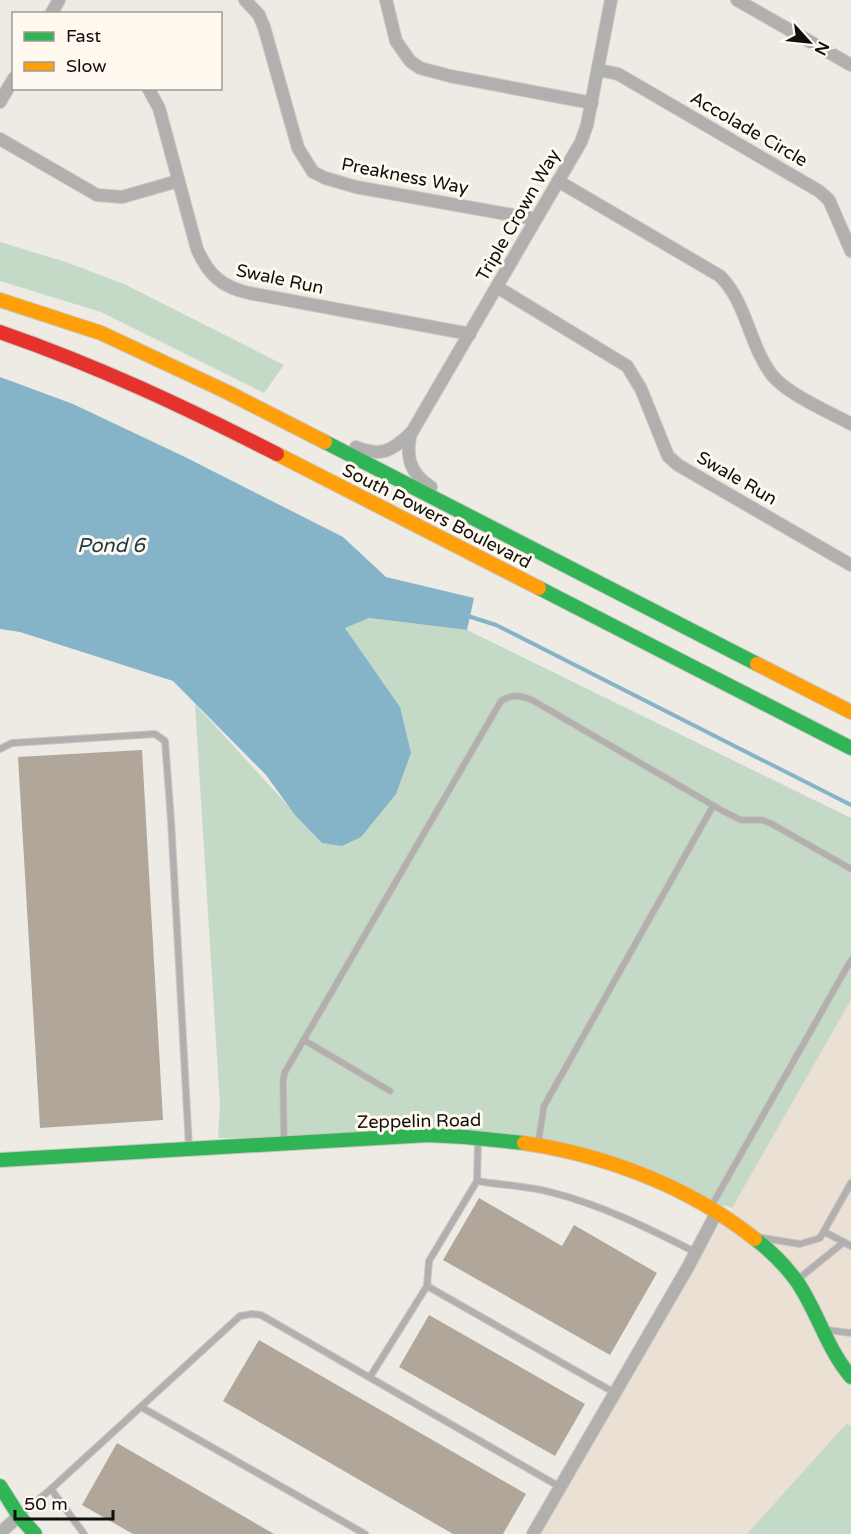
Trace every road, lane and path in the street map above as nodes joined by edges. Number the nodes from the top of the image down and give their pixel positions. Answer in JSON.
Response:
{"nodes":[{"id":1,"x":245,"y":0,"type":"edge"},
{"id":2,"x":386,"y":0,"type":"edge"},
{"id":3,"x":611,"y":0,"type":"edge"},
{"id":4,"x":737,"y":0,"type":"edge"},
{"id":5,"x":851,"y":65,"type":"edge"},
{"id":6,"x":598,"y":70,"type":"junction"},
{"id":7,"x":12,"y":81,"type":"edge"},
{"id":8,"x":149,"y":90,"type":"edge"},
{"id":9,"x":0,"y":102,"type":"edge"},
{"id":10,"x":592,"y":104,"type":"junction"},
{"id":11,"x":0,"y":139,"type":"edge"},
{"id":12,"x":178,"y":181,"type":"junction"},
{"id":13,"x":558,"y":181,"type":"junction"},
{"id":14,"x":535,"y":219,"type":"junction"},
{"id":15,"x":851,"y":251,"type":"edge"},
{"id":16,"x":497,"y":287,"type":"junction"},
{"id":17,"x":0,"y":300,"type":"edge"},
{"id":18,"x":0,"y":332,"type":"edge"},
{"id":19,"x":470,"y":334,"type":"junction"},
{"id":20,"x":243,"y":400,"type":"junction"},
{"id":21,"x":851,"y":424,"type":"edge"},
{"id":22,"x":412,"y":432,"type":"junction"},
{"id":23,"x":526,"y":546,"type":"junction"},
{"id":24,"x":851,"y":565,"type":"edge"},
{"id":25,"x":851,"y":712,"type":"edge"},
{"id":26,"x":851,"y":748,"type":"edge"},
{"id":27,"x":0,"y":749,"type":"edge"},
{"id":28,"x":714,"y":806,"type":"junction"},
{"id":29,"x":851,"y":869,"type":"edge"},
{"id":30,"x":851,"y":960,"type":"edge"},
{"id":31,"x":304,"y":1040,"type":"junction"},
{"id":32,"x":390,"y":1091,"type":"dead end"},
{"id":33,"x":478,"y":1136,"type":"junction"},
{"id":34,"x":284,"y":1143,"type":"junction"},
{"id":35,"x":538,"y":1144,"type":"junction"},
{"id":36,"x":190,"y":1149,"type":"junction"},
{"id":37,"x":0,"y":1160,"type":"edge"},
{"id":38,"x":477,"y":1181,"type":"junction"},
{"id":39,"x":851,"y":1183,"type":"edge"},
{"id":40,"x":713,"y":1210,"type":"junction"},
{"id":41,"x":825,"y":1232,"type":"junction"},
{"id":42,"x":754,"y":1236,"type":"junction"},
{"id":43,"x":844,"y":1242,"type":"junction"},
{"id":44,"x":851,"y":1246,"type":"edge"},
{"id":45,"x":696,"y":1252,"type":"junction"},
{"id":46,"x":797,"y":1281,"type":"junction"},
{"id":47,"x":427,"y":1287,"type":"junction"},
{"id":48,"x":823,"y":1329,"type":"junction"},
{"id":49,"x":851,"y":1333,"type":"edge"},
{"id":50,"x":370,"y":1377,"type":"junction"},
{"id":51,"x":851,"y":1377,"type":"edge"},
{"id":52,"x":615,"y":1393,"type":"junction"},
{"id":53,"x":141,"y":1407,"type":"junction"},
{"id":54,"x":0,"y":1486,"type":"edge"},
{"id":55,"x":560,"y":1487,"type":"junction"},
{"id":56,"x":51,"y":1489,"type":"junction"},
{"id":57,"x":19,"y":1516,"type":"junction"},
{"id":58,"x":0,"y":1533,"type":"edge"},
{"id":59,"x":35,"y":1534,"type":"edge"},
{"id":60,"x":84,"y":1534,"type":"edge"},
{"id":61,"x":365,"y":1534,"type":"edge"},
{"id":62,"x":533,"y":1534,"type":"edge"}],
"edges":[{"from":1,"to":14,"type":"street","name":"Preakness Way"},
{"from":2,"to":10,"type":"street"},
{"from":3,"to":6,"type":"street","name":"Triple Crown Way"},
{"from":4,"to":5,"type":"street"},
{"from":6,"to":10,"type":"street","name":"Triple Crown Way"},
{"from":6,"to":15,"type":"street","name":"Accolade Circle"},
{"from":7,"to":9,"type":"street"},
{"from":8,"to":12,"type":"street","name":"Swale Run"},
{"from":10,"to":13,"type":"street","name":"Triple Crown Way"},
{"from":11,"to":12,"type":"street"},
{"from":12,"to":19,"type":"street","name":"Swale Run"},
{"from":13,"to":14,"type":"street","name":"Triple Crown Way"},
{"from":13,"to":21,"type":"street"},
{"from":14,"to":16,"type":"street","name":"Triple Crown Way"},
{"from":16,"to":19,"type":"street","name":"Triple Crown Way"},
{"from":16,"to":24,"type":"street","name":"Swale Run"},
{"from":17,"to":20,"type":"main road","name":"South Powers Boulevard"},
{"from":18,"to":26,"type":"main road","name":"South Powers Boulevard"},
{"from":19,"to":22,"type":"street","name":"Triple Crown Way"},
{"from":20,"to":22,"type":"street","name":"Triple Crown Way"},
{"from":20,"to":23,"type":"main road","name":"South Powers Boulevard"},
{"from":22,"to":23,"type":"street","name":"Triple Crown Way"},
{"from":23,"to":25,"type":"main road","name":"South Powers Boulevard"},
{"from":27,"to":36,"type":"lane"},
{"from":28,"to":29,"type":"lane"},
{"from":28,"to":31,"type":"lane"},
{"from":28,"to":35,"type":"lane"},
{"from":30,"to":40,"type":"lane"},
{"from":31,"to":32,"type":"lane"},
{"from":31,"to":34,"type":"lane"},
{"from":33,"to":34,"type":"main road","name":"Zeppelin Road"},
{"from":33,"to":35,"type":"main road","name":"Zeppelin Road"},
{"from":33,"to":38,"type":"lane"},
{"from":34,"to":36,"type":"main road","name":"Zeppelin Road"},
{"from":35,"to":40,"type":"main road","name":"Zeppelin Road"},
{"from":36,"to":37,"type":"main road","name":"Zeppelin Road"},
{"from":38,"to":45,"type":"lane"},
{"from":38,"to":47,"type":"lane"},
{"from":39,"to":41,"type":"lane"},
{"from":40,"to":42,"type":"main road","name":"Zeppelin Road"},
{"from":40,"to":45,"type":"street"},
{"from":41,"to":42,"type":"lane"},
{"from":41,"to":43,"type":"lane"},
{"from":42,"to":46,"type":"main road","name":"Zeppelin Road"},
{"from":43,"to":44,"type":"lane"},
{"from":43,"to":46,"type":"lane"},
{"from":45,"to":52,"type":"street"},
{"from":46,"to":48,"type":"main road","name":"Zeppelin Road"},
{"from":47,"to":50,"type":"lane"},
{"from":47,"to":52,"type":"lane"},
{"from":48,"to":49,"type":"lane"},
{"from":48,"to":51,"type":"main road","name":"Zeppelin Road"},
{"from":50,"to":53,"type":"lane"},
{"from":50,"to":55,"type":"lane"},
{"from":52,"to":55,"type":"street"},
{"from":53,"to":56,"type":"lane"},
{"from":53,"to":61,"type":"lane"},
{"from":54,"to":57,"type":"main road"},
{"from":55,"to":62,"type":"street"},
{"from":56,"to":57,"type":"lane"},
{"from":56,"to":60,"type":"lane"},
{"from":57,"to":58,"type":"street"},
{"from":57,"to":59,"type":"main road"}]}
